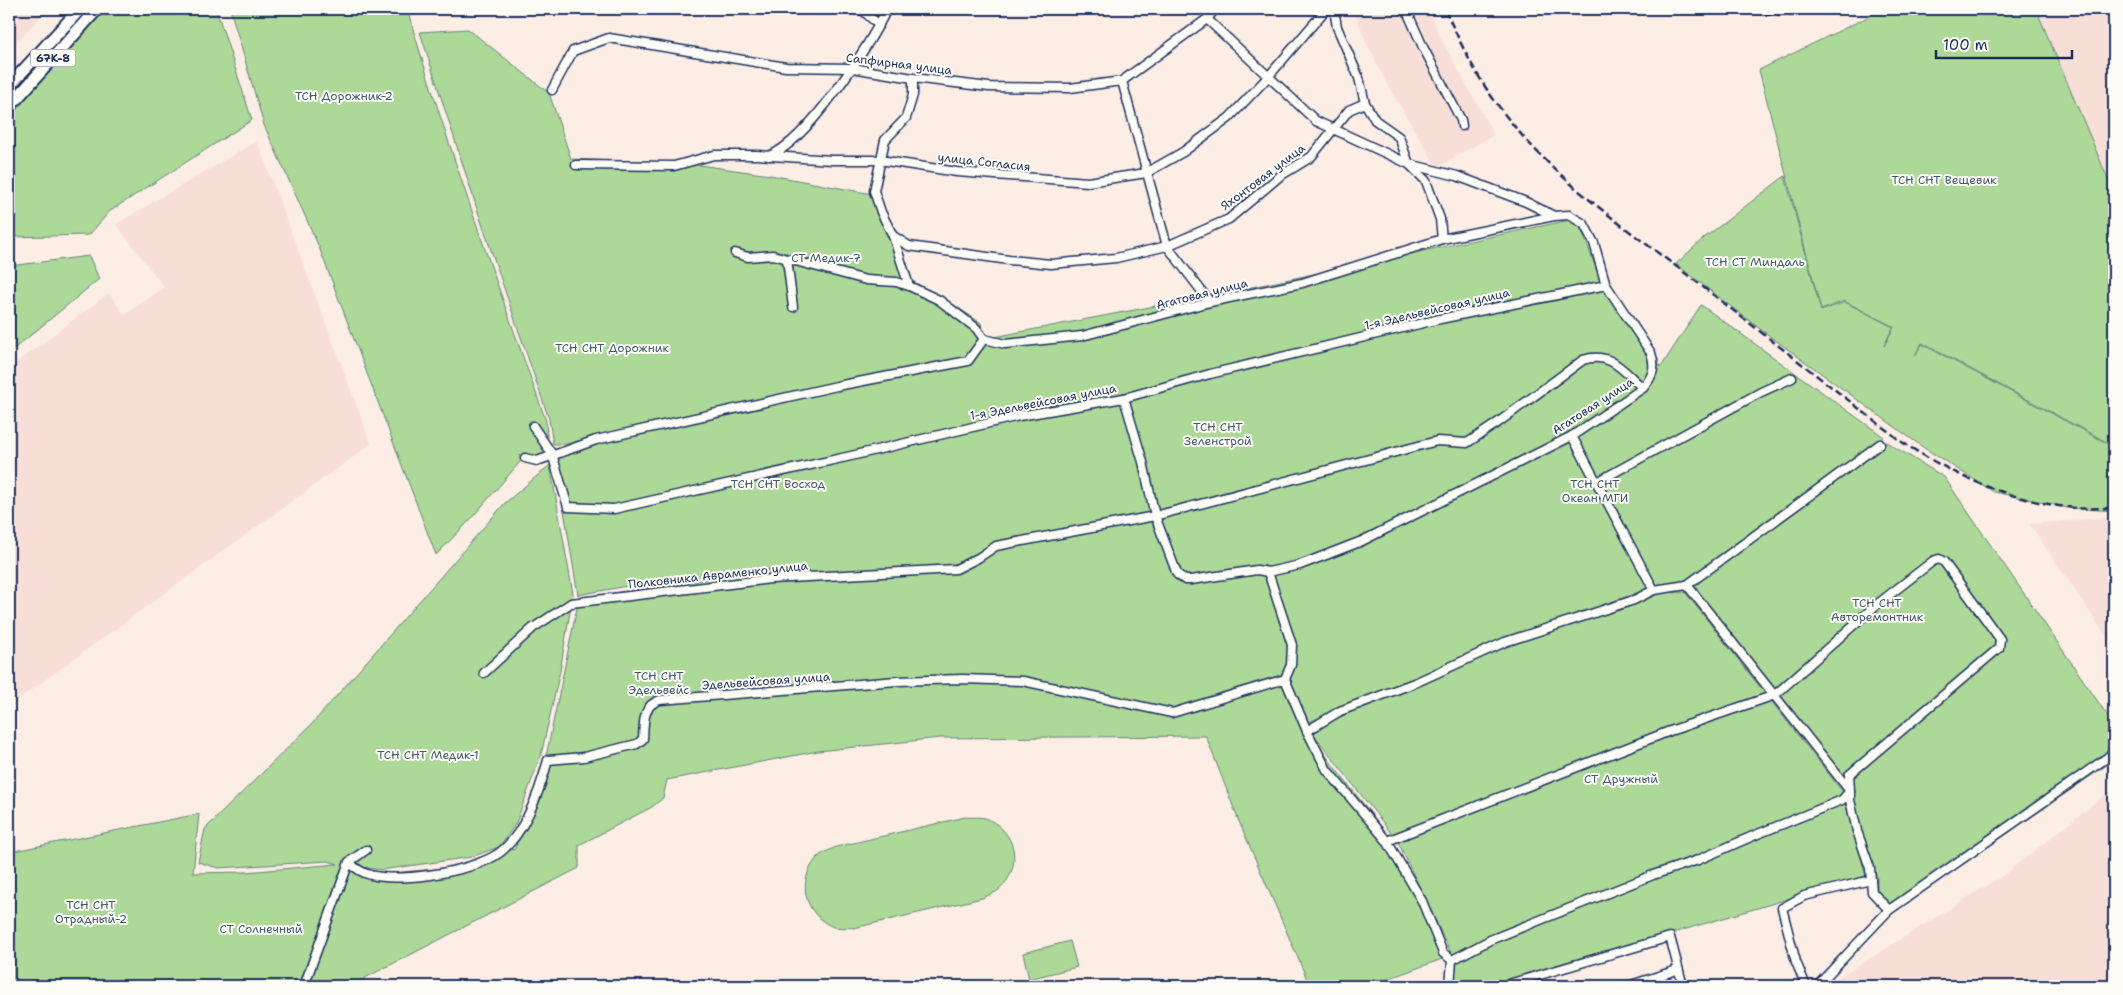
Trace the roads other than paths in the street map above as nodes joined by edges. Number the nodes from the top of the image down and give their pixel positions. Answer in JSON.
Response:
{"nodes":[{"id":1,"x":80,"y":9,"type":"edge"},
{"id":2,"x":97,"y":9,"type":"edge"},
{"id":3,"x":861,"y":9,"type":"edge"},
{"id":4,"x":887,"y":9,"type":"edge"},
{"id":5,"x":1215,"y":9,"type":"edge"},
{"id":6,"x":1324,"y":9,"type":"edge"},
{"id":7,"x":1334,"y":9,"type":"edge"},
{"id":8,"x":1406,"y":9,"type":"edge"},
{"id":9,"x":1207,"y":19,"type":"junction"},
{"id":10,"x":879,"y":25,"type":"junction"},
{"id":11,"x":852,"y":68,"type":"junction"},
{"id":12,"x":1268,"y":77,"type":"junction"},
{"id":13,"x":912,"y":78,"type":"junction"},
{"id":14,"x":1122,"y":82,"type":"junction"},
{"id":15,"x":9,"y":86,"type":"edge"},
{"id":16,"x":552,"y":90,"type":"dead end"},
{"id":17,"x":1365,"y":103,"type":"junction"},
{"id":18,"x":9,"y":107,"type":"edge"},
{"id":19,"x":1462,"y":126,"type":"dead end"},
{"id":20,"x":1332,"y":130,"type":"junction"},
{"id":21,"x":767,"y":156,"type":"junction"},
{"id":22,"x":880,"y":160,"type":"junction"},
{"id":23,"x":1409,"y":164,"type":"junction"},
{"id":24,"x":576,"y":165,"type":"dead end"},
{"id":25,"x":1146,"y":173,"type":"junction"},
{"id":26,"x":1554,"y":216,"type":"junction"},
{"id":27,"x":893,"y":236,"type":"junction"},
{"id":28,"x":1442,"y":239,"type":"junction"},
{"id":29,"x":1167,"y":246,"type":"junction"},
{"id":30,"x":735,"y":253,"type":"dead end"},
{"id":31,"x":787,"y":259,"type":"junction"},
{"id":32,"x":1606,"y":285,"type":"junction"},
{"id":33,"x":909,"y":286,"type":"junction"},
{"id":34,"x":1210,"y":302,"type":"junction"},
{"id":35,"x":793,"y":307,"type":"dead end"},
{"id":36,"x":984,"y":339,"type":"junction"},
{"id":37,"x":1792,"y":378,"type":"dead end"},
{"id":38,"x":1643,"y":388,"type":"junction"},
{"id":39,"x":1124,"y":398,"type":"junction"},
{"id":40,"x":533,"y":426,"type":"dead end"},
{"id":41,"x":1572,"y":436,"type":"junction"},
{"id":42,"x":1880,"y":444,"type":"dead end"},
{"id":43,"x":552,"y":454,"type":"junction"},
{"id":44,"x":524,"y":458,"type":"dead end"},
{"id":45,"x":1598,"y":482,"type":"junction"},
{"id":46,"x":1155,"y":516,"type":"junction"},
{"id":47,"x":1268,"y":572,"type":"junction"},
{"id":48,"x":1687,"y":585,"type":"junction"},
{"id":49,"x":1654,"y":590,"type":"junction"},
{"id":50,"x":484,"y":673,"type":"dead end"},
{"id":51,"x":1285,"y":679,"type":"junction"},
{"id":52,"x":1775,"y":695,"type":"junction"},
{"id":53,"x":1307,"y":731,"type":"junction"},
{"id":54,"x":2114,"y":750,"type":"edge"},
{"id":55,"x":1850,"y":791,"type":"junction"},
{"id":56,"x":1387,"y":841,"type":"junction"},
{"id":57,"x":366,"y":850,"type":"dead end"},
{"id":58,"x":348,"y":862,"type":"junction"},
{"id":59,"x":1871,"y":880,"type":"junction"},
{"id":60,"x":1889,"y":910,"type":"junction"},
{"id":61,"x":1452,"y":960,"type":"junction"},
{"id":62,"x":1677,"y":970,"type":"junction"},
{"id":63,"x":304,"y":986,"type":"edge"},
{"id":64,"x":1450,"y":986,"type":"edge"},
{"id":65,"x":1502,"y":986,"type":"edge"},
{"id":66,"x":1628,"y":986,"type":"edge"},
{"id":67,"x":1683,"y":986,"type":"edge"},
{"id":68,"x":1806,"y":986,"type":"edge"},
{"id":69,"x":1818,"y":986,"type":"edge"}],
"edges":[{"from":1,"to":15,"type":"main road","number":"67К-8"},
{"from":2,"to":18,"type":"main road","number":"67К-8"},
{"from":3,"to":10,"type":"street"},
{"from":4,"to":10,"type":"street"},
{"from":5,"to":9,"type":"street","name":"Сапфирная улица"},
{"from":6,"to":12,"type":"street","name":"улица Согласия"},
{"from":7,"to":17,"type":"street"},
{"from":8,"to":19,"type":"street"},
{"from":9,"to":12,"type":"street"},
{"from":9,"to":14,"type":"street","name":"Сапфирная улица"},
{"from":10,"to":11,"type":"street"},
{"from":11,"to":13,"type":"street","name":"Сапфирная улица"},
{"from":11,"to":16,"type":"street","name":"Сапфирная улица"},
{"from":11,"to":21,"type":"street"},
{"from":12,"to":20,"type":"street"},
{"from":12,"to":25,"type":"street","name":"улица Согласия"},
{"from":13,"to":14,"type":"street","name":"Сапфирная улица"},
{"from":13,"to":22,"type":"street"},
{"from":14,"to":25,"type":"street"},
{"from":17,"to":20,"type":"street","name":"Яхонтовая улица"},
{"from":17,"to":23,"type":"street"},
{"from":20,"to":23,"type":"street"},
{"from":20,"to":29,"type":"street","name":"Яхонтовая улица"},
{"from":21,"to":22,"type":"street","name":"улица Согласия"},
{"from":21,"to":24,"type":"street","name":"улица Согласия"},
{"from":22,"to":25,"type":"street","name":"улица Согласия"},
{"from":22,"to":27,"type":"street"},
{"from":23,"to":26,"type":"street"},
{"from":23,"to":28,"type":"street"},
{"from":25,"to":29,"type":"street"},
{"from":26,"to":28,"type":"street","name":"Агатовая улица"},
{"from":26,"to":32,"type":"street","name":"Агатовая улица"},
{"from":27,"to":29,"type":"street","name":"Яхонтовая улица"},
{"from":27,"to":33,"type":"street"},
{"from":28,"to":34,"type":"street","name":"Агатовая улица"},
{"from":29,"to":34,"type":"street"},
{"from":30,"to":31,"type":"street"},
{"from":31,"to":33,"type":"street"},
{"from":31,"to":35,"type":"street"},
{"from":32,"to":38,"type":"street","name":"Агатовая улица"},
{"from":32,"to":39,"type":"street","name":"1-я Эдельвейсовая улица"},
{"from":33,"to":36,"type":"street"},
{"from":34,"to":36,"type":"street","name":"Агатовая улица"},
{"from":36,"to":43,"type":"street"},
{"from":37,"to":45,"type":"street"},
{"from":38,"to":41,"type":"street","name":"Агатовая улица"},
{"from":38,"to":46,"type":"street","name":"Полковника Авраменко улица"},
{"from":39,"to":43,"type":"street","name":"1-я Эдельвейсовая улица"},
{"from":39,"to":46,"type":"street","name":"Агатовая улица"},
{"from":40,"to":43,"type":"street","name":"1-я Эдельвейсовая улица"},
{"from":41,"to":45,"type":"street"},
{"from":41,"to":47,"type":"street","name":"Агатовая улица"},
{"from":42,"to":48,"type":"street"},
{"from":43,"to":44,"type":"street"},
{"from":45,"to":49,"type":"street"},
{"from":46,"to":47,"type":"street","name":"Агатовая улица"},
{"from":46,"to":50,"type":"street","name":"Полковника Авраменко улица"},
{"from":47,"to":51,"type":"street"},
{"from":48,"to":49,"type":"street"},
{"from":48,"to":52,"type":"street"},
{"from":49,"to":53,"type":"street"},
{"from":51,"to":53,"type":"street"},
{"from":51,"to":58,"type":"street","name":"Эдельвейсовая улица"},
{"from":52,"to":55,"type":"street"},
{"from":52,"to":55,"type":"street"},
{"from":52,"to":56,"type":"street"},
{"from":53,"to":56,"type":"street"},
{"from":54,"to":60,"type":"street"},
{"from":55,"to":59,"type":"street"},
{"from":55,"to":61,"type":"street"},
{"from":56,"to":61,"type":"street"},
{"from":57,"to":58,"type":"street"},
{"from":58,"to":63,"type":"street"},
{"from":59,"to":60,"type":"street"},
{"from":59,"to":68,"type":"street"},
{"from":60,"to":69,"type":"street"},
{"from":61,"to":64,"type":"street"},
{"from":62,"to":65,"type":"street"},
{"from":62,"to":66,"type":"street"},
{"from":62,"to":67,"type":"street"}]}
